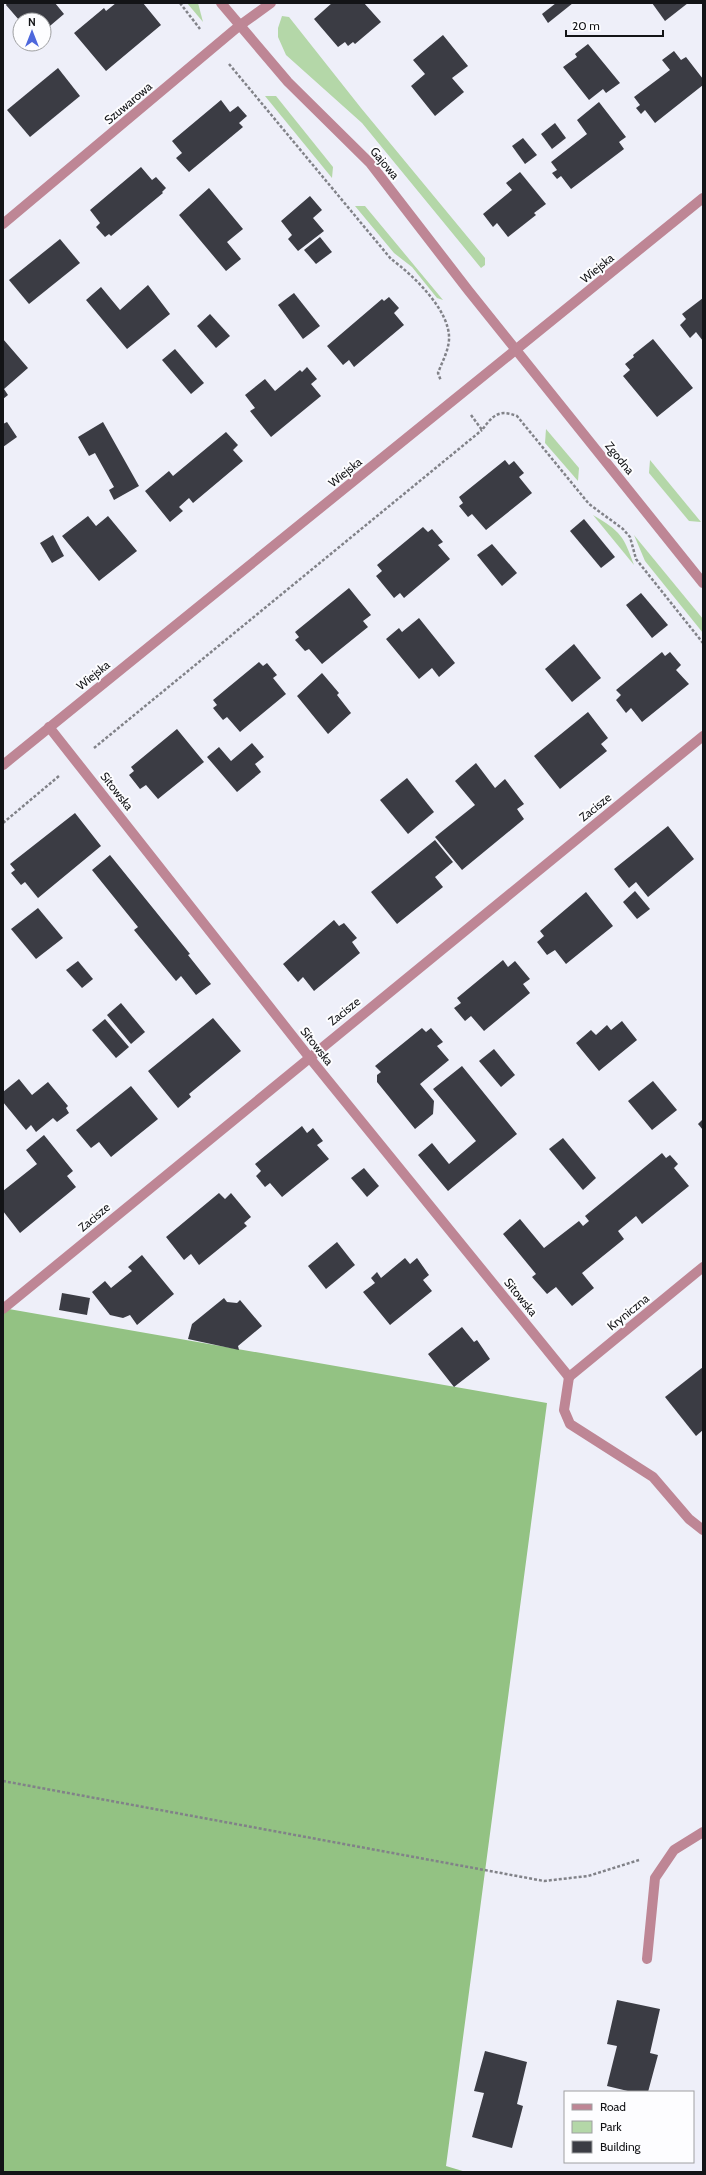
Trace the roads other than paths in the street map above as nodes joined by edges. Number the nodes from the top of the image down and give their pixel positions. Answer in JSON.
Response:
{"nodes":[{"id":1,"x":222,"y":3,"type":"edge"},
{"id":2,"x":271,"y":3,"type":"edge"},
{"id":3,"x":239,"y":26,"type":"junction"},
{"id":4,"x":703,"y":198,"type":"edge"},
{"id":5,"x":3,"y":224,"type":"edge"},
{"id":6,"x":517,"y":350,"type":"junction"},
{"id":7,"x":703,"y":583,"type":"edge"},
{"id":8,"x":49,"y":727,"type":"junction"},
{"id":9,"x":703,"y":736,"type":"edge"},
{"id":10,"x":3,"y":765,"type":"edge"},
{"id":11,"x":309,"y":1057,"type":"junction"},
{"id":12,"x":703,"y":1267,"type":"edge"},
{"id":13,"x":3,"y":1309,"type":"edge"},
{"id":14,"x":569,"y":1377,"type":"junction"},
{"id":15,"x":703,"y":1530,"type":"edge"},
{"id":16,"x":703,"y":1832,"type":"edge"},
{"id":17,"x":647,"y":1959,"type":"dead end"}],
"edges":[{"from":1,"to":3,"type":"street","name":"Gajowa"},
{"from":2,"to":3,"type":"street","name":"Szuwarowa"},
{"from":3,"to":5,"type":"street","name":"Szuwarowa"},
{"from":3,"to":6,"type":"street","name":"Gajowa"},
{"from":4,"to":6,"type":"street","name":"Wiejska"},
{"from":6,"to":7,"type":"street","name":"Zgodna"},
{"from":6,"to":8,"type":"street","name":"Wiejska"},
{"from":8,"to":10,"type":"street","name":"Wiejska"},
{"from":8,"to":11,"type":"street","name":"Sitowska"},
{"from":9,"to":11,"type":"street","name":"Zacisze"},
{"from":11,"to":13,"type":"street","name":"Zacisze"},
{"from":11,"to":14,"type":"street","name":"Sitowska"},
{"from":12,"to":14,"type":"street","name":"Kryniczna"},
{"from":14,"to":15,"type":"street"},
{"from":16,"to":17,"type":"street"}]}
